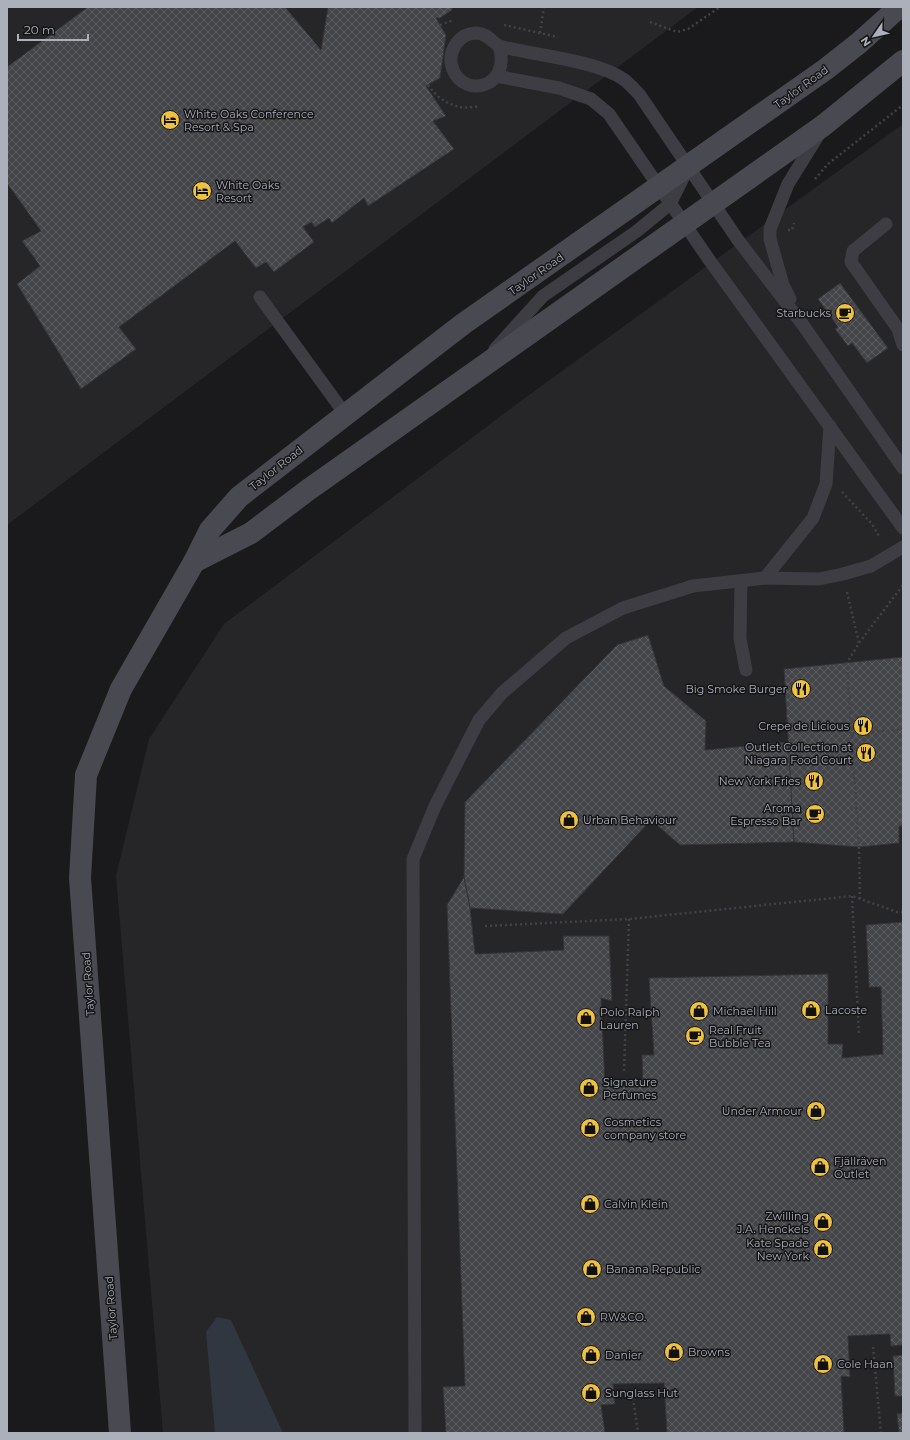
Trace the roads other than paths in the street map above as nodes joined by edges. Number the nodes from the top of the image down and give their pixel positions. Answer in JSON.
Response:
{"nodes":[{"id":1,"x":899,"y":7,"type":"edge"},
{"id":2,"x":499,"y":46,"type":"junction"},
{"id":3,"x":903,"y":61,"type":"edge"},
{"id":4,"x":496,"y":76,"type":"junction"},
{"id":5,"x":824,"y":125,"type":"junction"},
{"id":6,"x":688,"y":167,"type":"junction"},
{"id":7,"x":664,"y":196,"type":"junction"},
{"id":8,"x":714,"y":204,"type":"junction"},
{"id":9,"x":684,"y":224,"type":"junction"},
{"id":10,"x":886,"y":224,"type":"dead end"},
{"id":11,"x":260,"y":297,"type":"dead end"},
{"id":12,"x":803,"y":326,"type":"junction"},
{"id":13,"x":903,"y":345,"type":"edge"},
{"id":14,"x":469,"y":378,"type":"junction"},
{"id":15,"x":345,"y":414,"type":"junction"},
{"id":16,"x":830,"y":426,"type":"junction"},
{"id":17,"x":903,"y":468,"type":"edge"},
{"id":18,"x":903,"y":528,"type":"edge"},
{"id":19,"x":903,"y":547,"type":"edge"},
{"id":20,"x":194,"y":562,"type":"junction"},
{"id":21,"x":765,"y":578,"type":"junction"},
{"id":22,"x":741,"y":581,"type":"junction"},
{"id":23,"x":746,"y":670,"type":"dead end"},
{"id":24,"x":120,"y":1433,"type":"edge"},
{"id":25,"x":415,"y":1433,"type":"edge"}],
"edges":[{"from":1,"to":6,"type":"main road","name":"Taylor Road"},
{"from":2,"to":4,"type":"lane"},
{"from":2,"to":4,"type":"lane"},
{"from":2,"to":6,"type":"lane"},
{"from":3,"to":5,"type":"main road"},
{"from":4,"to":7,"type":"lane"},
{"from":5,"to":8,"type":"main road"},
{"from":5,"to":12,"type":"lane"},
{"from":6,"to":7,"type":"main road","name":"Taylor Road"},
{"from":6,"to":8,"type":"lane"},
{"from":7,"to":9,"type":"lane"},
{"from":7,"to":14,"type":"lane"},
{"from":7,"to":15,"type":"main road","name":"Taylor Road"},
{"from":8,"to":9,"type":"main road"},
{"from":8,"to":12,"type":"lane"},
{"from":9,"to":14,"type":"main road"},
{"from":9,"to":16,"type":"lane"},
{"from":10,"to":13,"type":"lane"},
{"from":11,"to":15,"type":"lane"},
{"from":12,"to":17,"type":"lane"},
{"from":14,"to":20,"type":"main road"},
{"from":15,"to":20,"type":"main road","name":"Taylor Road"},
{"from":16,"to":18,"type":"lane"},
{"from":16,"to":21,"type":"lane"},
{"from":19,"to":21,"type":"lane"},
{"from":20,"to":24,"type":"main road","name":"Taylor Road"},
{"from":21,"to":22,"type":"lane"},
{"from":22,"to":23,"type":"lane"},
{"from":22,"to":25,"type":"lane"}]}
